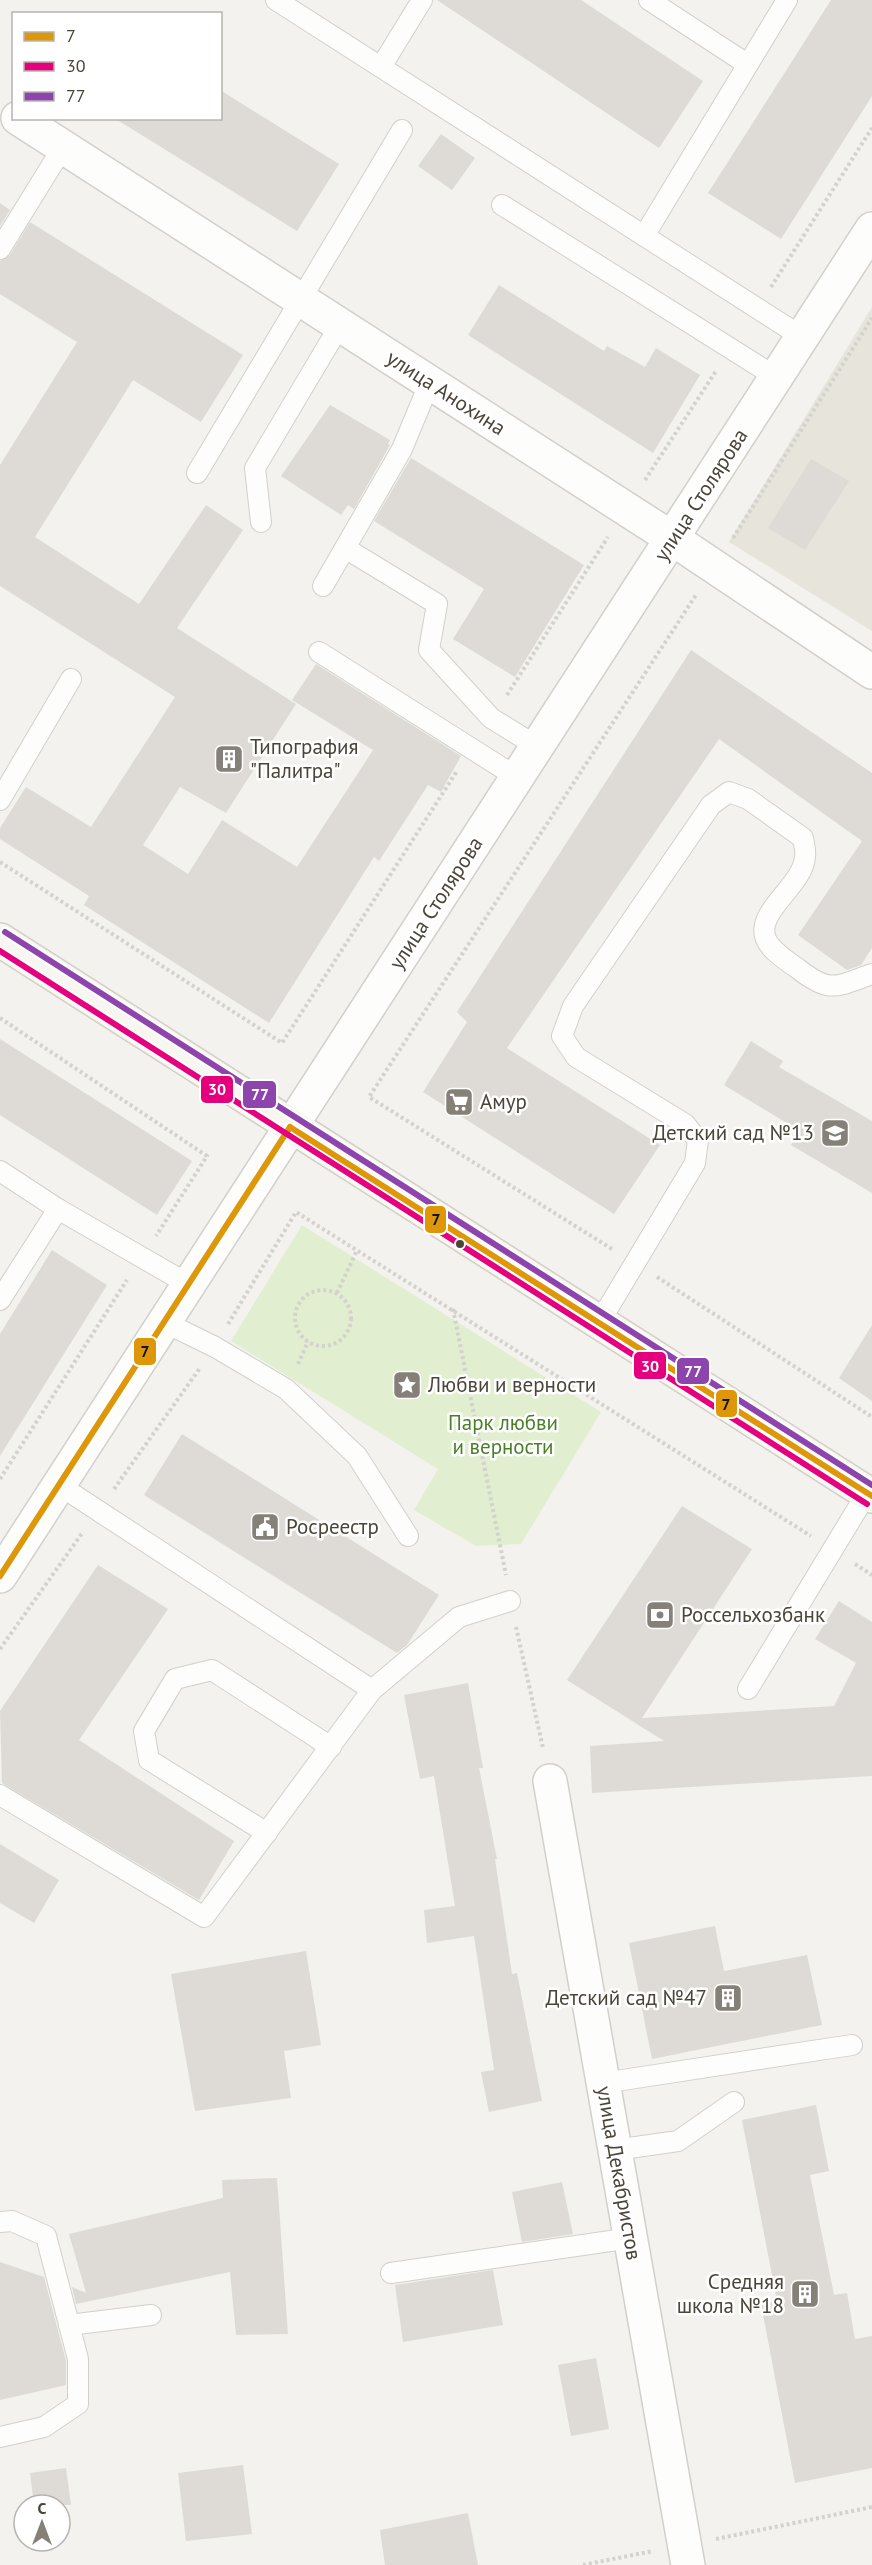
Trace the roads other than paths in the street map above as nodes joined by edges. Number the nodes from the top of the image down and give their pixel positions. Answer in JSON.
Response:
{"nodes":[{"id":1,"x":276,"y":0,"type":"edge"},
{"id":2,"x":422,"y":0,"type":"edge"},
{"id":3,"x":649,"y":0,"type":"edge"},
{"id":4,"x":787,"y":0,"type":"edge"},
{"id":5,"x":747,"y":64,"type":"junction"},
{"id":6,"x":381,"y":67,"type":"junction"},
{"id":7,"x":21,"y":120,"type":"edge"},
{"id":8,"x":402,"y":130,"type":"dead end"},
{"id":9,"x":63,"y":147,"type":"junction"},
{"id":10,"x":502,"y":205,"type":"dead end"},
{"id":11,"x":872,"y":229,"type":"edge"},
{"id":12,"x":644,"y":236,"type":"junction"},
{"id":13,"x":0,"y":249,"type":"edge"},
{"id":14,"x":302,"y":300,"type":"junction"},
{"id":15,"x":340,"y":325,"type":"junction"},
{"id":16,"x":802,"y":337,"type":"junction"},
{"id":17,"x":776,"y":377,"type":"junction"},
{"id":18,"x":430,"y":382,"type":"junction"},
{"id":19,"x":197,"y":473,"type":"dead end"},
{"id":20,"x":261,"y":522,"type":"dead end"},
{"id":21,"x":673,"y":539,"type":"junction"},
{"id":22,"x":345,"y":548,"type":"junction"},
{"id":23,"x":323,"y":586,"type":"dead end"},
{"id":24,"x":319,"y":652,"type":"dead end"},
{"id":25,"x":872,"y":672,"type":"edge"},
{"id":26,"x":71,"y":679,"type":"dead end"},
{"id":27,"x":538,"y":747,"type":"junction"},
{"id":28,"x":518,"y":778,"type":"junction"},
{"id":29,"x":0,"y":800,"type":"edge"},
{"id":30,"x":0,"y":940,"type":"edge"},
{"id":31,"x":872,"y":974,"type":"edge"},
{"id":32,"x":290,"y":1126,"type":"junction"},
{"id":33,"x":0,"y":1171,"type":"edge"},
{"id":34,"x":58,"y":1209,"type":"junction"},
{"id":35,"x":188,"y":1284,"type":"junction"},
{"id":36,"x":0,"y":1300,"type":"edge"},
{"id":37,"x":164,"y":1322,"type":"junction"},
{"id":38,"x":599,"y":1323,"type":"junction"},
{"id":39,"x":59,"y":1485,"type":"junction"},
{"id":40,"x":869,"y":1495,"type":"edge"},
{"id":41,"x":408,"y":1536,"type":"dead end"},
{"id":42,"x":0,"y":1576,"type":"edge"},
{"id":43,"x":510,"y":1601,"type":"road end"},
{"id":44,"x":748,"y":1689,"type":"dead end"},
{"id":45,"x":372,"y":1690,"type":"junction"},
{"id":46,"x":331,"y":1747,"type":"junction"},
{"id":47,"x":550,"y":1781,"type":"road end"},
{"id":48,"x":0,"y":1796,"type":"edge"},
{"id":49,"x":267,"y":1833,"type":"junction"},
{"id":50,"x":852,"y":2044,"type":"dead end"},
{"id":51,"x":603,"y":2083,"type":"junction"},
{"id":52,"x":734,"y":2102,"type":"dead end"},
{"id":53,"x":615,"y":2150,"type":"junction"},
{"id":54,"x":0,"y":2222,"type":"edge"},
{"id":55,"x":631,"y":2238,"type":"junction"},
{"id":56,"x":392,"y":2273,"type":"dead end"},
{"id":57,"x":151,"y":2314,"type":"dead end"},
{"id":58,"x":69,"y":2325,"type":"junction"},
{"id":59,"x":0,"y":2437,"type":"edge"},
{"id":60,"x":687,"y":2555,"type":"edge"}],
"edges":[{"from":1,"to":6,"type":"lane"},
{"from":2,"to":6,"type":"lane"},
{"from":3,"to":5,"type":"lane"},
{"from":4,"to":5,"type":"lane"},
{"from":5,"to":12,"type":"lane"},
{"from":6,"to":12,"type":"lane"},
{"from":7,"to":9,"type":"street","name":"улица Анохина"},
{"from":8,"to":14,"type":"lane"},
{"from":9,"to":13,"type":"lane"},
{"from":9,"to":14,"type":"street","name":"улица Анохина"},
{"from":10,"to":17,"type":"lane"},
{"from":11,"to":16,"type":"street","name":"улица Столярова"},
{"from":12,"to":16,"type":"lane"},
{"from":14,"to":15,"type":"street","name":"улица Анохина"},
{"from":14,"to":19,"type":"lane"},
{"from":15,"to":18,"type":"street","name":"улица Анохина"},
{"from":15,"to":20,"type":"lane"},
{"from":16,"to":17,"type":"street","name":"улица Столярова"},
{"from":17,"to":21,"type":"street","name":"улица Столярова"},
{"from":18,"to":21,"type":"street","name":"улица Анохина"},
{"from":18,"to":22,"type":"lane"},
{"from":21,"to":25,"type":"street","name":"улица Анохина"},
{"from":21,"to":27,"type":"street","name":"улица Столярова"},
{"from":22,"to":23,"type":"lane"},
{"from":22,"to":27,"type":"lane"},
{"from":24,"to":28,"type":"lane"},
{"from":26,"to":29,"type":"lane"},
{"from":27,"to":28,"type":"street","name":"улица Столярова"},
{"from":28,"to":32,"type":"street","name":"улица Столярова"},
{"from":30,"to":32,"type":"main road"},
{"from":31,"to":38,"type":"lane"},
{"from":32,"to":35,"type":"street","name":"улица Столярова"},
{"from":32,"to":38,"type":"main road"},
{"from":33,"to":34,"type":"lane"},
{"from":34,"to":35,"type":"lane"},
{"from":34,"to":36,"type":"lane"},
{"from":35,"to":37,"type":"street","name":"улица Столярова"},
{"from":37,"to":39,"type":"street","name":"улица Столярова"},
{"from":37,"to":41,"type":"lane"},
{"from":38,"to":40,"type":"main road"},
{"from":39,"to":42,"type":"street","name":"улица Столярова"},
{"from":39,"to":45,"type":"lane"},
{"from":40,"to":44,"type":"lane"},
{"from":43,"to":45,"type":"lane"},
{"from":45,"to":46,"type":"lane"},
{"from":46,"to":49,"type":"lane"},
{"from":46,"to":49,"type":"lane"},
{"from":47,"to":51,"type":"street","name":"улица Декабристов"},
{"from":48,"to":49,"type":"lane"},
{"from":50,"to":51,"type":"lane"},
{"from":51,"to":53,"type":"street","name":"улица Декабристов"},
{"from":52,"to":53,"type":"lane"},
{"from":53,"to":55,"type":"street","name":"улица Декабристов"},
{"from":54,"to":58,"type":"lane"},
{"from":55,"to":56,"type":"lane"},
{"from":55,"to":60,"type":"street","name":"улица Декабристов"},
{"from":57,"to":58,"type":"lane"},
{"from":58,"to":59,"type":"lane"}]}
